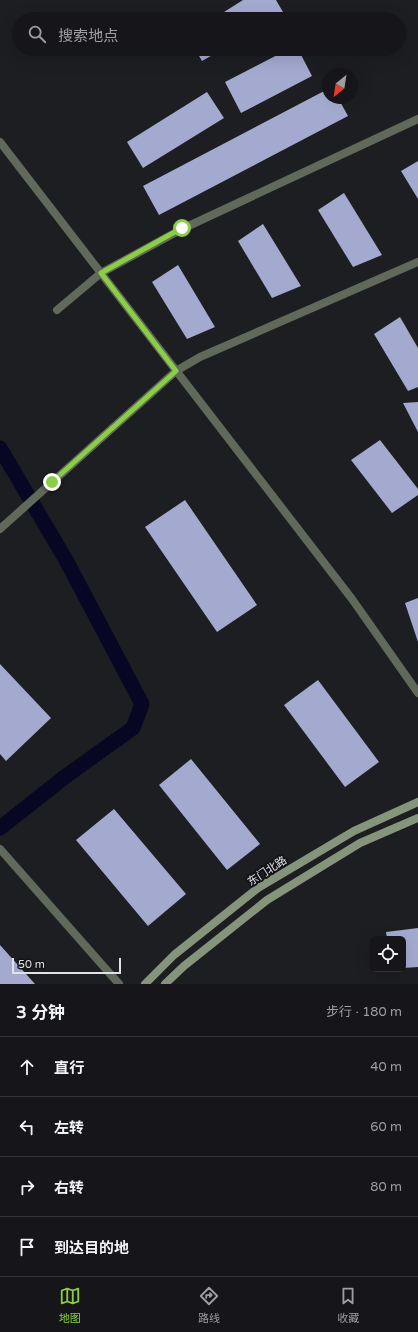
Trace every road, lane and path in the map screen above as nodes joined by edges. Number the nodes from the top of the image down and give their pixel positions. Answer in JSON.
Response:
{"nodes":[{"id":1,"x":418,"y":119,"type":"edge"},
{"id":2,"x":0,"y":142,"type":"edge"},
{"id":3,"x":418,"y":262,"type":"edge"},
{"id":4,"x":101,"y":273,"type":"junction"},
{"id":5,"x":57,"y":310,"type":"dead end"},
{"id":6,"x":176,"y":371,"type":"junction"},
{"id":7,"x":0,"y":529,"type":"edge"},
{"id":8,"x":418,"y":693,"type":"edge"},
{"id":9,"x":418,"y":802,"type":"edge"},
{"id":10,"x":418,"y":818,"type":"edge"},
{"id":11,"x":0,"y":849,"type":"edge"},
{"id":12,"x":119,"y":984,"type":"edge"},
{"id":13,"x":144,"y":984,"type":"edge"},
{"id":14,"x":165,"y":984,"type":"edge"}],
"edges":[{"from":1,"to":4,"type":"street"},
{"from":2,"to":4,"type":"street"},
{"from":3,"to":6,"type":"street"},
{"from":4,"to":5,"type":"street"},
{"from":4,"to":6,"type":"street"},
{"from":6,"to":7,"type":"street"},
{"from":6,"to":8,"type":"street"},
{"from":9,"to":13,"type":"main road","name":"东门北路"},
{"from":10,"to":14,"type":"main road"},
{"from":11,"to":12,"type":"street"}]}
